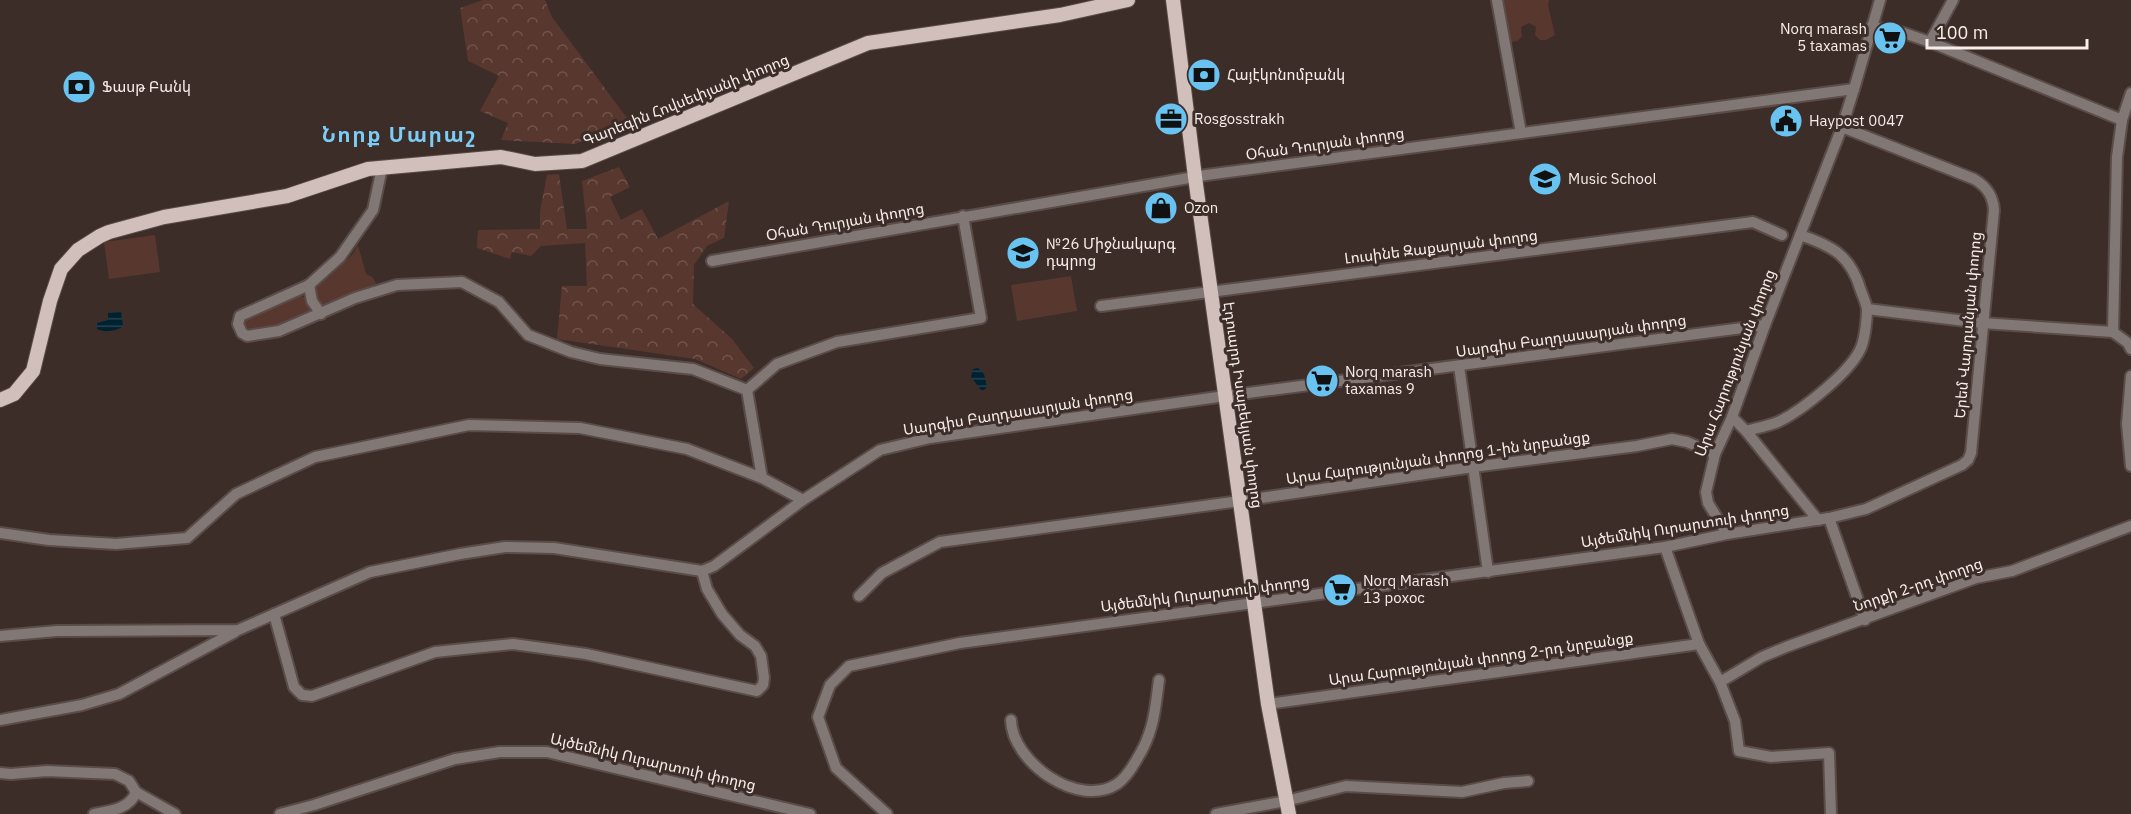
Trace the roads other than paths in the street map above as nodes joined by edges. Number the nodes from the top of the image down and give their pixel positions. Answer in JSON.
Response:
{"nodes":[{"id":1,"x":1128,"y":0,"type":"edge"},
{"id":2,"x":1173,"y":0,"type":"edge"},
{"id":3,"x":1497,"y":0,"type":"edge"},
{"id":4,"x":1880,"y":0,"type":"edge"},
{"id":5,"x":1953,"y":0,"type":"edge"},
{"id":6,"x":1871,"y":27,"type":"junction"},
{"id":7,"x":1930,"y":42,"type":"junction"},
{"id":8,"x":1854,"y":89,"type":"junction"},
{"id":9,"x":2131,"y":93,"type":"edge"},
{"id":10,"x":2122,"y":120,"type":"junction"},
{"id":11,"x":1842,"y":127,"type":"junction"},
{"id":12,"x":1521,"y":133,"type":"junction"},
{"id":13,"x":382,"y":168,"type":"junction"},
{"id":14,"x":1194,"y":177,"type":"junction"},
{"id":15,"x":963,"y":216,"type":"junction"},
{"id":16,"x":1782,"y":235,"type":"dead end"},
{"id":17,"x":1800,"y":235,"type":"junction"},
{"id":18,"x":712,"y":261,"type":"dead end"},
{"id":19,"x":309,"y":285,"type":"junction"},
{"id":20,"x":1211,"y":292,"type":"junction"},
{"id":21,"x":1101,"y":306,"type":"dead end"},
{"id":22,"x":1867,"y":309,"type":"junction"},
{"id":23,"x":321,"y":314,"type":"junction"},
{"id":24,"x":1982,"y":323,"type":"junction"},
{"id":25,"x":1765,"y":325,"type":"junction"},
{"id":26,"x":2113,"y":332,"type":"junction"},
{"id":27,"x":2131,"y":348,"type":"edge"},
{"id":28,"x":1459,"y":366,"type":"junction"},
{"id":29,"x":2131,"y":376,"type":"edge"},
{"id":30,"x":747,"y":390,"type":"junction"},
{"id":31,"x":1225,"y":396,"type":"junction"},
{"id":32,"x":0,"y":400,"type":"edge"},
{"id":33,"x":1732,"y":417,"type":"junction"},
{"id":34,"x":1746,"y":431,"type":"junction"},
{"id":35,"x":1715,"y":454,"type":"junction"},
{"id":36,"x":2131,"y":466,"type":"edge"},
{"id":37,"x":1473,"y":467,"type":"junction"},
{"id":38,"x":762,"y":478,"type":"junction"},
{"id":39,"x":802,"y":500,"type":"junction"},
{"id":40,"x":1240,"y":501,"type":"junction"},
{"id":41,"x":1823,"y":519,"type":"junction"},
{"id":42,"x":2131,"y":526,"type":"edge"},
{"id":43,"x":0,"y":533,"type":"edge"},
{"id":44,"x":1727,"y":534,"type":"junction"},
{"id":45,"x":1665,"y":547,"type":"junction"},
{"id":46,"x":702,"y":571,"type":"junction"},
{"id":47,"x":1488,"y":572,"type":"junction"},
{"id":48,"x":859,"y":596,"type":"dead end"},
{"id":49,"x":1255,"y":603,"type":"junction"},
{"id":50,"x":274,"y":614,"type":"junction"},
{"id":51,"x":1865,"y":620,"type":"junction"},
{"id":52,"x":237,"y":630,"type":"junction"},
{"id":53,"x":0,"y":636,"type":"edge"},
{"id":54,"x":1699,"y":644,"type":"junction"},
{"id":55,"x":1159,"y":680,"type":"dead end"},
{"id":56,"x":1720,"y":682,"type":"junction"},
{"id":57,"x":1268,"y":704,"type":"junction"},
{"id":58,"x":0,"y":720,"type":"edge"},
{"id":59,"x":1011,"y":720,"type":"dead end"},
{"id":60,"x":0,"y":773,"type":"edge"},
{"id":61,"x":1528,"y":781,"type":"dead end"},
{"id":62,"x":136,"y":792,"type":"junction"},
{"id":63,"x":1287,"y":808,"type":"edge"},
{"id":64,"x":170,"y":813,"type":"edge"},
{"id":65,"x":94,"y":814,"type":"edge"},
{"id":66,"x":280,"y":814,"type":"edge"},
{"id":67,"x":810,"y":814,"type":"edge"},
{"id":68,"x":887,"y":814,"type":"edge"},
{"id":69,"x":1216,"y":814,"type":"edge"},
{"id":70,"x":1831,"y":814,"type":"edge"}],
"edges":[{"from":1,"to":13,"type":"main road","name":"Գարեգին Հովսեփյանի փողոց"},
{"from":2,"to":14,"type":"main road","name":"Էդուարդ Իսաբեկյան փողոց"},
{"from":3,"to":12,"type":"street"},
{"from":4,"to":6,"type":"street"},
{"from":5,"to":7,"type":"street"},
{"from":6,"to":7,"type":"street"},
{"from":6,"to":8,"type":"street"},
{"from":7,"to":10,"type":"street"},
{"from":8,"to":11,"type":"street","name":"Արա Հարությունյան փողոց"},
{"from":8,"to":12,"type":"street","name":"Օհան Դուրյան փողոց"},
{"from":9,"to":10,"type":"street"},
{"from":10,"to":26,"type":"street"},
{"from":11,"to":17,"type":"street","name":"Արա Հարությունյան փողոց"},
{"from":11,"to":24,"type":"street","name":"Երեմ Վարդանյան փողոց"},
{"from":12,"to":14,"type":"street","name":"Օհան Դուրյան փողոց"},
{"from":13,"to":19,"type":"street"},
{"from":13,"to":32,"type":"main road","name":"Գարեգին Հովսեփյանի փողոց"},
{"from":14,"to":15,"type":"street","name":"Օհան Դուրյան փողոց"},
{"from":14,"to":20,"type":"main road","name":"Էդուարդ Իսաբեկյան փողոց"},
{"from":15,"to":18,"type":"street","name":"Օհան Դուրյան փողոց"},
{"from":15,"to":30,"type":"street"},
{"from":16,"to":20,"type":"street","name":"Լուսինե Զաքարյան փողոց"},
{"from":17,"to":22,"type":"street"},
{"from":17,"to":25,"type":"street","name":"Արա Հարությունյան փողոց"},
{"from":19,"to":23,"type":"street"},
{"from":19,"to":23,"type":"street"},
{"from":20,"to":21,"type":"street","name":"Լուսինե Զաքարյան փողոց"},
{"from":20,"to":31,"type":"main road","name":"Էդուարդ Իսաբեկյան փողոց"},
{"from":22,"to":24,"type":"street"},
{"from":22,"to":34,"type":"street"},
{"from":23,"to":30,"type":"street"},
{"from":24,"to":26,"type":"street"},
{"from":24,"to":41,"type":"street","name":"Երեմ Վարդանյան փողոց"},
{"from":25,"to":28,"type":"street","name":"Սարգիս Բաղդասարյան փողոց"},
{"from":25,"to":33,"type":"street","name":"Արա Հարությունյան փողոց"},
{"from":26,"to":27,"type":"street"},
{"from":28,"to":31,"type":"street","name":"Սարգիս Բաղդասարյան փողոց"},
{"from":28,"to":37,"type":"street"},
{"from":29,"to":36,"type":"street"},
{"from":30,"to":38,"type":"street"},
{"from":31,"to":39,"type":"street","name":"Սարգիս Բաղդասարյան փողոց"},
{"from":31,"to":40,"type":"main road","name":"Էդուարդ Իսաբեկյան փողոց"},
{"from":33,"to":34,"type":"street"},
{"from":33,"to":35,"type":"street","name":"Արա Հարությունյան փողոց"},
{"from":34,"to":41,"type":"street"},
{"from":35,"to":37,"type":"street","name":"Արա Հարությունյան փողոց 1-ին նրբանցք"},
{"from":35,"to":44,"type":"street","name":"Արա Հարությունյան փողոց"},
{"from":37,"to":40,"type":"street","name":"Արա Հարությունյան փողոց 1-ին նրբանցք"},
{"from":37,"to":47,"type":"street"},
{"from":38,"to":39,"type":"street"},
{"from":38,"to":43,"type":"street"},
{"from":39,"to":46,"type":"street","name":"Սարգիս Բաղդասարյան փողոց"},
{"from":40,"to":48,"type":"street","name":"Արա Հարությունյան փողոց 1-ին նրբանցք"},
{"from":40,"to":49,"type":"main road","name":"Էդուարդ Իսաբեկյան փողոց"},
{"from":41,"to":44,"type":"street","name":"Այծեմնիկ Ուրարտուի փողոց"},
{"from":41,"to":51,"type":"street"},
{"from":42,"to":51,"type":"street","name":"Նորքի 2-րդ փողոց"},
{"from":44,"to":45,"type":"street","name":"Այծեմնիկ Ուրարտուի փողոց"},
{"from":45,"to":47,"type":"street","name":"Այծեմնիկ Ուրարտուի փողոց"},
{"from":45,"to":54,"type":"street"},
{"from":46,"to":50,"type":"street"},
{"from":46,"to":50,"type":"street"},
{"from":47,"to":49,"type":"street","name":"Այծեմնիկ Ուրարտուի փողոց"},
{"from":49,"to":57,"type":"main road","name":"Էդուարդ Իսաբեկյան փողոց"},
{"from":49,"to":68,"type":"street","name":"Այծեմնիկ Ուրարտուի փողոց"},
{"from":50,"to":52,"type":"street"},
{"from":51,"to":56,"type":"street","name":"Նորքի 2-րդ փողոց"},
{"from":52,"to":53,"type":"street"},
{"from":52,"to":58,"type":"street"},
{"from":54,"to":56,"type":"street"},
{"from":54,"to":57,"type":"street","name":"Արա Հարությունյան փողոց 2-րդ նրբանցք"},
{"from":55,"to":59,"type":"street"},
{"from":56,"to":70,"type":"street"},
{"from":57,"to":63,"type":"main road","name":"Էդուարդ Իսաբեկյան փողոց"},
{"from":60,"to":62,"type":"street"},
{"from":61,"to":63,"type":"street"},
{"from":62,"to":64,"type":"street"},
{"from":62,"to":65,"type":"street"},
{"from":63,"to":69,"type":"street"},
{"from":66,"to":67,"type":"street","name":"Այծեմնիկ Ուրարտուի փողոց"}]}
